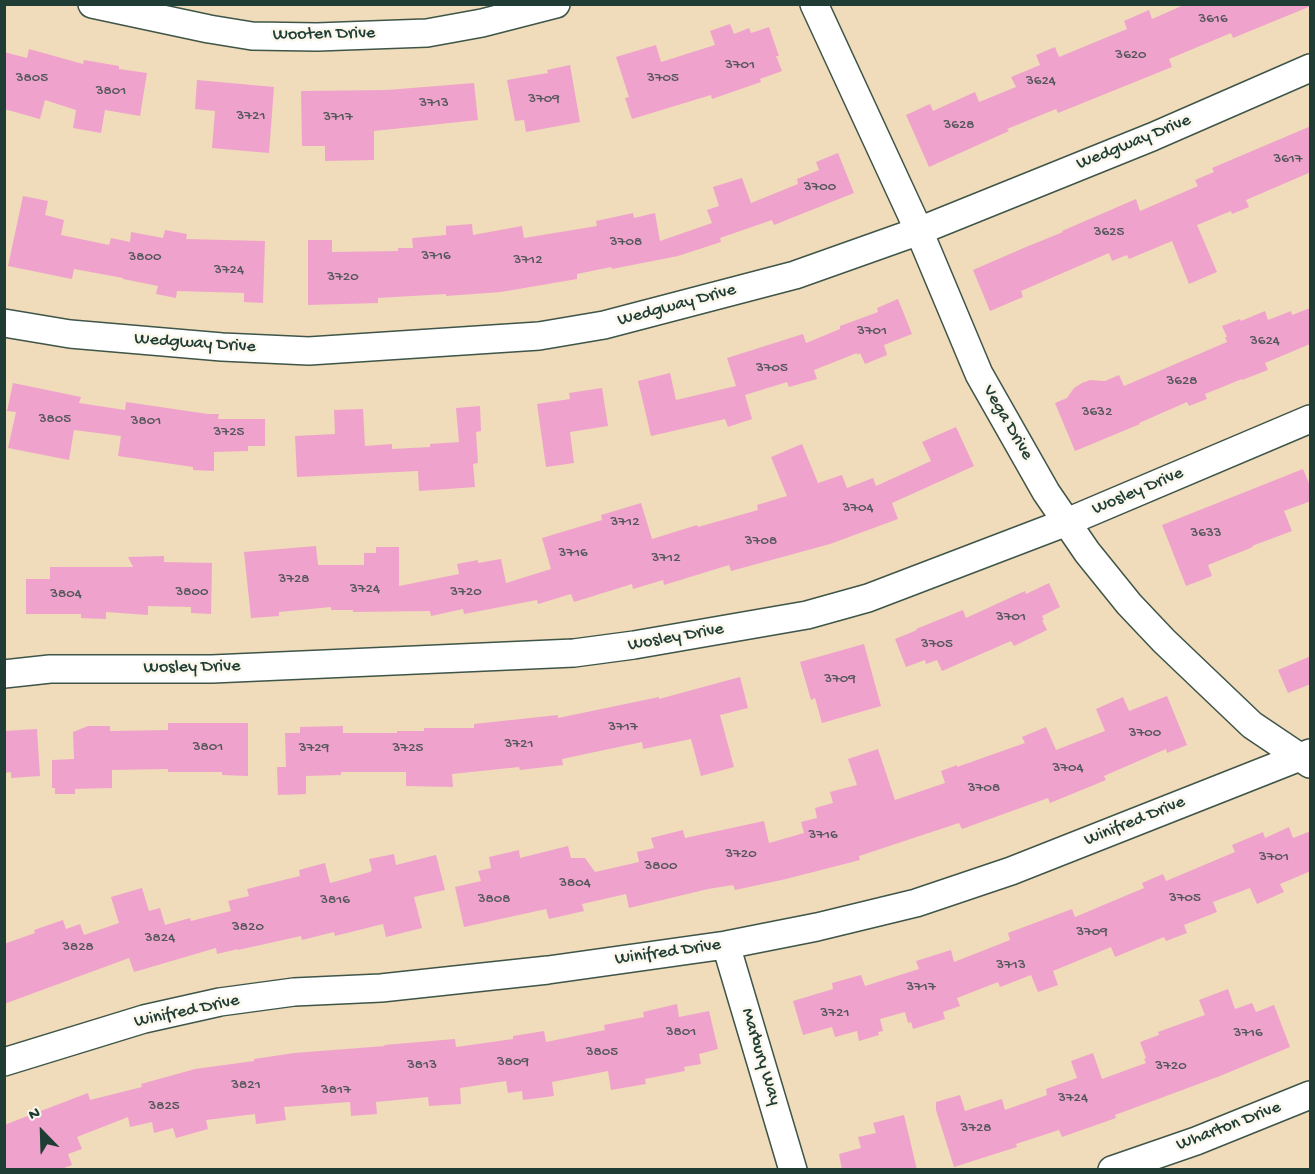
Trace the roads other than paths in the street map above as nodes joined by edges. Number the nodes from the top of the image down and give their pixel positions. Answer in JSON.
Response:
{"nodes":[{"id":1,"x":92,"y":4,"type":"edge"},
{"id":2,"x":556,"y":4,"type":"edge"},
{"id":3,"x":814,"y":4,"type":"edge"},
{"id":4,"x":1311,"y":68,"type":"edge"},
{"id":5,"x":919,"y":231,"type":"junction"},
{"id":6,"x":4,"y":323,"type":"edge"},
{"id":7,"x":1311,"y":419,"type":"edge"},
{"id":8,"x":1067,"y":522,"type":"junction"},
{"id":9,"x":4,"y":674,"type":"edge"},
{"id":10,"x":1307,"y":758,"type":"edge"},
{"id":11,"x":726,"y":945,"type":"junction"},
{"id":12,"x":4,"y":1062,"type":"edge"},
{"id":13,"x":1311,"y":1095,"type":"edge"},
{"id":14,"x":793,"y":1170,"type":"edge"},
{"id":15,"x":1112,"y":1170,"type":"edge"}],
"edges":[{"from":1,"to":2,"type":"street","name":"Wooten Drive"},
{"from":3,"to":5,"type":"street","name":"Vega Drive"},
{"from":4,"to":5,"type":"street","name":"Wedgway Drive"},
{"from":5,"to":6,"type":"street","name":"Wedgway Drive"},
{"from":5,"to":8,"type":"street","name":"Vega Drive"},
{"from":7,"to":8,"type":"street","name":"Wosley Drive"},
{"from":8,"to":9,"type":"street","name":"Wosley Drive"},
{"from":8,"to":10,"type":"street","name":"Vega Drive"},
{"from":10,"to":11,"type":"street","name":"Winifred Drive"},
{"from":11,"to":12,"type":"street","name":"Winifred Drive"},
{"from":11,"to":14,"type":"street","name":"Marbury Way"},
{"from":13,"to":15,"type":"street","name":"Wharton Drive"}]}
